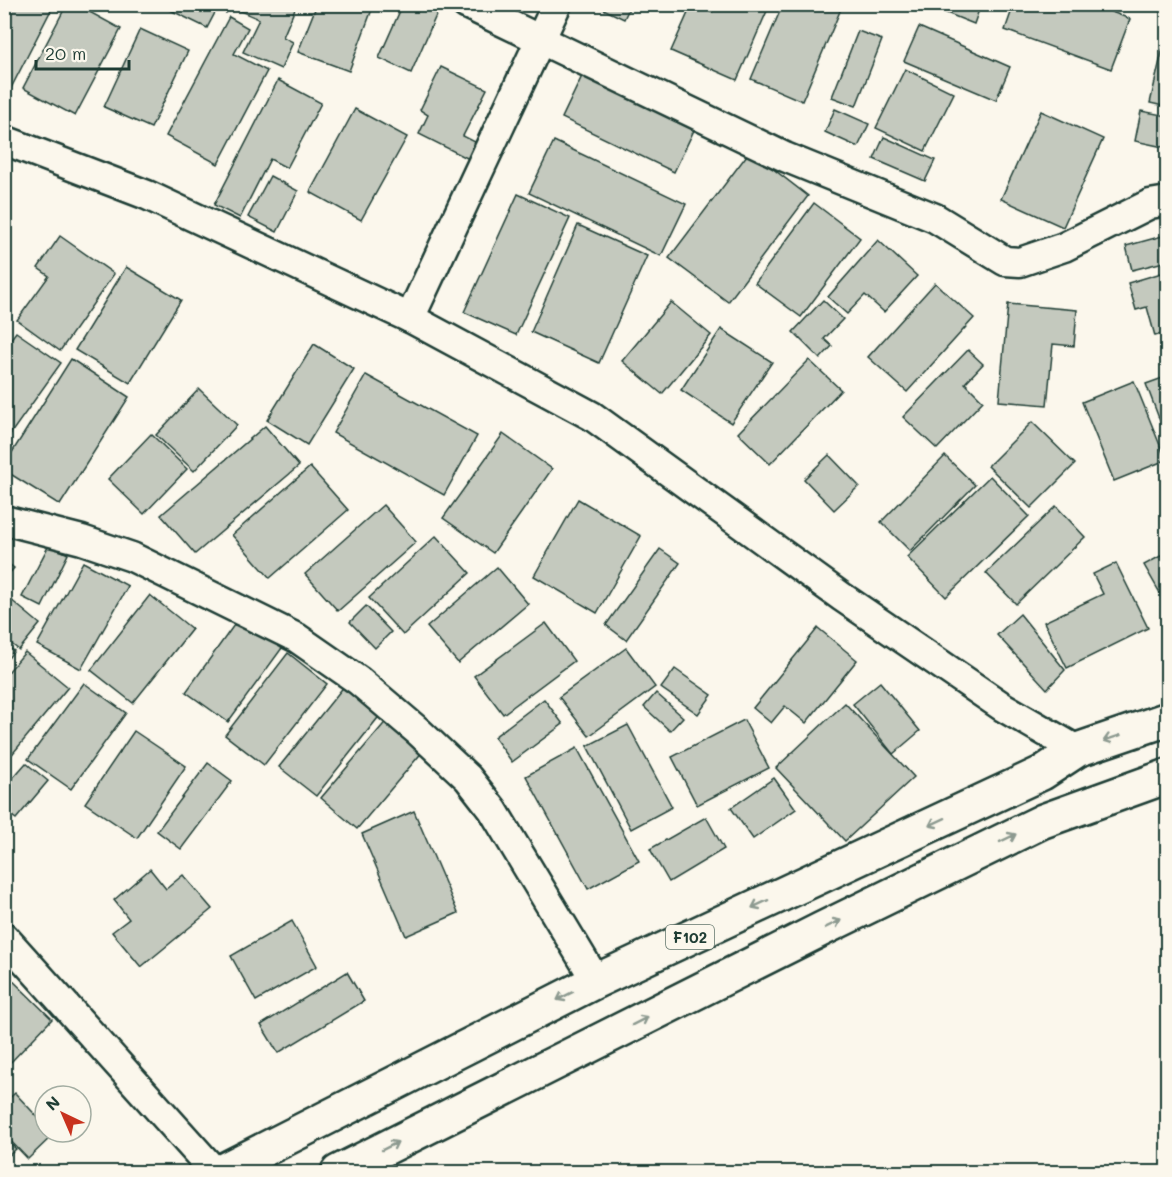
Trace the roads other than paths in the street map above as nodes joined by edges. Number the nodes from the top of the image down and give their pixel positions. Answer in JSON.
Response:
{"nodes":[{"id":1,"x":466,"y":4,"type":"edge"},
{"id":2,"x":557,"y":4,"type":"edge"},
{"id":3,"x":540,"y":40,"type":"junction"},
{"id":4,"x":4,"y":140,"type":"edge"},
{"id":5,"x":1167,"y":201,"type":"edge"},
{"id":6,"x":411,"y":318,"type":"junction"},
{"id":7,"x":4,"y":520,"type":"edge"},
{"id":8,"x":1167,"y":719,"type":"edge"},
{"id":9,"x":1077,"y":750,"type":"junction"},
{"id":10,"x":1167,"y":776,"type":"edge"},
{"id":11,"x":4,"y":937,"type":"edge"},
{"id":12,"x":596,"y":981,"type":"junction"},
{"id":13,"x":217,"y":1173,"type":"edge"},
{"id":14,"x":338,"y":1173,"type":"edge"}],
"edges":[{"from":1,"to":3,"type":"street"},
{"from":2,"to":3,"type":"street"},
{"from":3,"to":5,"type":"street"},
{"from":3,"to":6,"type":"street"},
{"from":4,"to":6,"type":"street"},
{"from":6,"to":9,"type":"street"},
{"from":7,"to":12,"type":"street"},
{"from":8,"to":9,"type":"main road","number":"F102","one_way":true},
{"from":9,"to":12,"type":"main road","number":"F102","one_way":true},
{"from":14,"to":10,"type":"main road","one_way":true},
{"from":11,"to":13,"type":"street"},
{"from":12,"to":13,"type":"main road","number":"F102","one_way":true}]}
